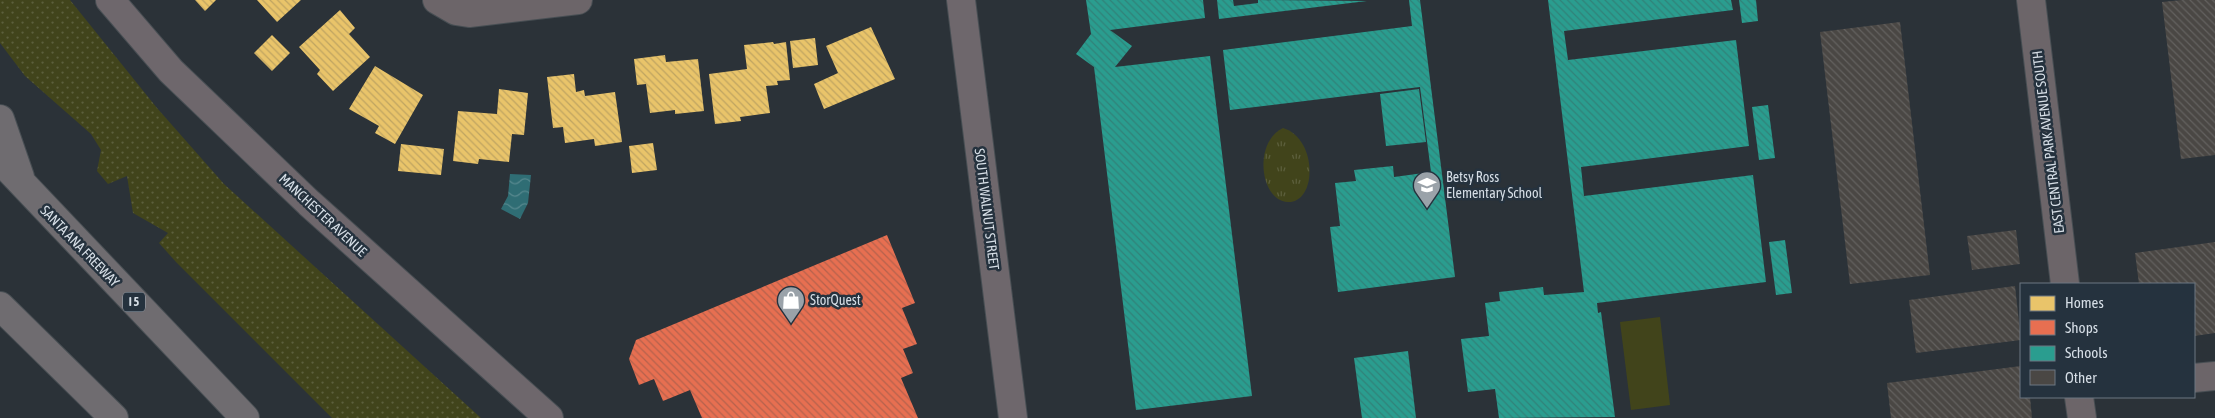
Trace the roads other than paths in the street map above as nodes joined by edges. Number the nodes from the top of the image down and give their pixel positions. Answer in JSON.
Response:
{"nodes":[{"id":1,"x":110,"y":0,"type":"edge"},
{"id":2,"x":578,"y":0,"type":"edge"},
{"id":3,"x":961,"y":0,"type":"edge"},
{"id":4,"x":2031,"y":0,"type":"edge"},
{"id":5,"x":441,"y":3,"type":"edge"},
{"id":6,"x":0,"y":119,"type":"edge"},
{"id":7,"x":0,"y":160,"type":"edge"},
{"id":8,"x":23,"y":186,"type":"junction"},
{"id":9,"x":2065,"y":283,"type":"edge"},
{"id":10,"x":0,"y":306,"type":"edge"},
{"id":11,"x":2215,"y":376,"type":"edge"},
{"id":12,"x":2195,"y":378,"type":"edge"},
{"id":13,"x":2079,"y":398,"type":"edge"},
{"id":14,"x":114,"y":418,"type":"edge"},
{"id":15,"x":245,"y":418,"type":"edge"},
{"id":16,"x":549,"y":418,"type":"edge"},
{"id":17,"x":1013,"y":418,"type":"edge"},
{"id":18,"x":2082,"y":418,"type":"edge"}],
"edges":[{"from":1,"to":16,"type":"street","name":"MANCHESTER AVENUE"},
{"from":2,"to":5,"type":"street"},
{"from":3,"to":17,"type":"street","name":"SOUTH WALNUT STREET"},
{"from":4,"to":9,"type":"street","name":"EAST CENTRAL PARK AVENUE SOUTH"},
{"from":6,"to":8,"type":"highway"},
{"from":7,"to":8,"type":"highway","name":"SANTA ANA FREEWAY","number":"I 5"},
{"from":8,"to":15,"type":"highway","name":"SANTA ANA FREEWAY","number":"I 5"},
{"from":10,"to":14,"type":"highway"},
{"from":11,"to":12,"type":"street"},
{"from":13,"to":18,"type":"street"}]}
